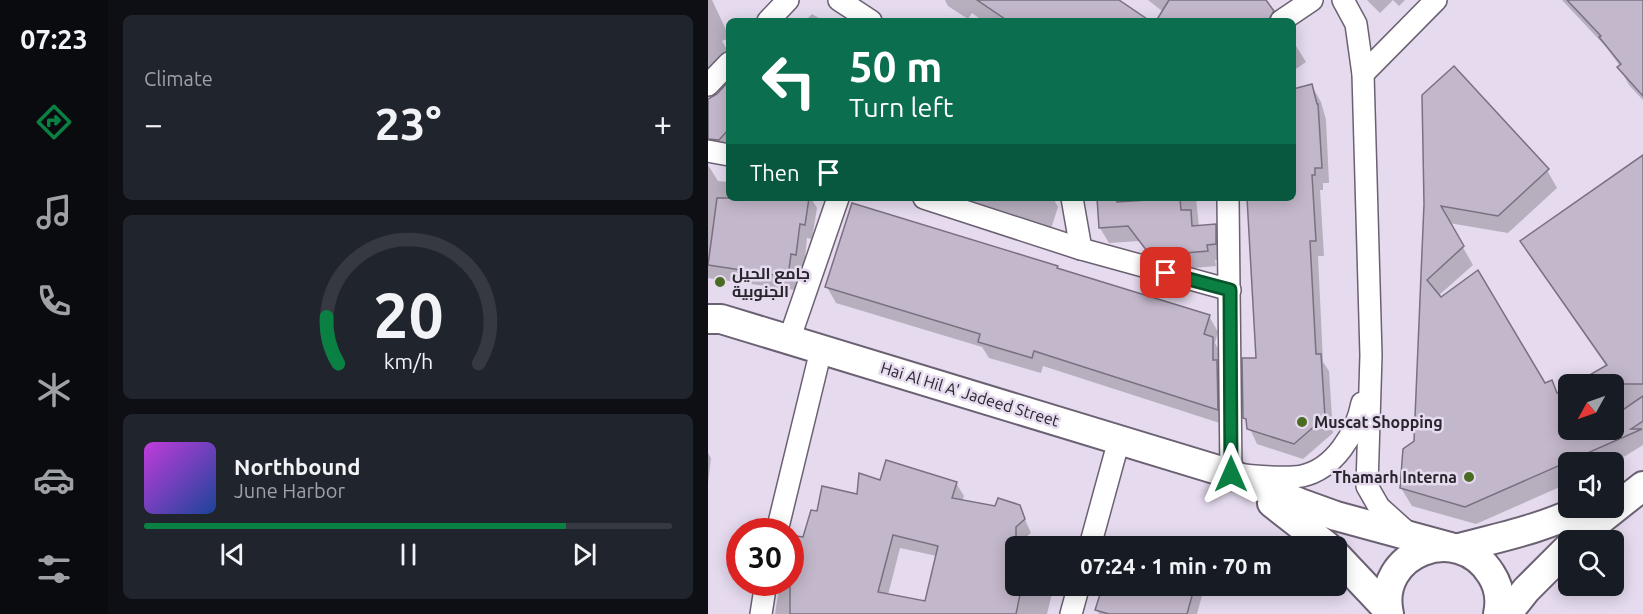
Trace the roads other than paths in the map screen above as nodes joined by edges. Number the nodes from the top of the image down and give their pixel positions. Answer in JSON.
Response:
{"nodes":[{"id":1,"x":788,"y":0,"type":"edge"},
{"id":2,"x":839,"y":0,"type":"edge"},
{"id":3,"x":1312,"y":0,"type":"edge"},
{"id":4,"x":1343,"y":0,"type":"edge"},
{"id":5,"x":1436,"y":0,"type":"edge"},
{"id":6,"x":771,"y":18,"type":"edge"},
{"id":7,"x":866,"y":18,"type":"edge"},
{"id":8,"x":1285,"y":18,"type":"edge"},
{"id":9,"x":726,"y":66,"type":"edge"},
{"id":10,"x":1363,"y":74,"type":"junction"},
{"id":11,"x":708,"y":85,"type":"edge"},
{"id":12,"x":708,"y":151,"type":"edge"},
{"id":13,"x":726,"y":154,"type":"edge"},
{"id":14,"x":837,"y":201,"type":"edge"},
{"id":15,"x":933,"y":201,"type":"edge"},
{"id":16,"x":1073,"y":201,"type":"edge"},
{"id":17,"x":1228,"y":201,"type":"edge"},
{"id":18,"x":1081,"y":249,"type":"junction"},
{"id":19,"x":1230,"y":290,"type":"junction"},
{"id":20,"x":708,"y":319,"type":"edge"},
{"id":21,"x":789,"y":339,"type":"junction"},
{"id":22,"x":821,"y":350,"type":"junction"},
{"id":23,"x":1371,"y":355,"type":"junction"},
{"id":24,"x":1119,"y":440,"type":"junction"},
{"id":25,"x":1231,"y":474,"type":"junction"},
{"id":26,"x":1643,"y":475,"type":"edge"},
{"id":27,"x":1624,"y":485,"type":"edge"},
{"id":28,"x":1643,"y":486,"type":"edge"},
{"id":29,"x":780,"y":518,"type":"edge"},
{"id":30,"x":1562,"y":518,"type":"edge"},
{"id":31,"x":1588,"y":530,"type":"edge"},
{"id":32,"x":1093,"y":536,"type":"edge"},
{"id":33,"x":1315,"y":536,"type":"edge"},
{"id":34,"x":1413,"y":538,"type":"junction"},
{"id":35,"x":1455,"y":548,"type":"junction"},
{"id":36,"x":1558,"y":557,"type":"edge"},
{"id":37,"x":1347,"y":567,"type":"edge"},
{"id":38,"x":764,"y":596,"type":"edge"},
{"id":39,"x":1076,"y":596,"type":"edge"},
{"id":40,"x":1388,"y":612,"type":"edge"},
{"id":41,"x":761,"y":614,"type":"edge"},
{"id":42,"x":1071,"y":614,"type":"edge"},
{"id":43,"x":1498,"y":614,"type":"edge"},
{"id":44,"x":1507,"y":614,"type":"edge"}],
"edges":[{"from":1,"to":6,"type":"street"},
{"from":2,"to":7,"type":"street"},
{"from":3,"to":8,"type":"street"},
{"from":4,"to":10,"type":"street"},
{"from":5,"to":10,"type":"street"},
{"from":9,"to":11,"type":"street"},
{"from":10,"to":23,"type":"street"},
{"from":12,"to":13,"type":"street"},
{"from":14,"to":21,"type":"street"},
{"from":15,"to":18,"type":"street"},
{"from":16,"to":18,"type":"street"},
{"from":17,"to":19,"type":"street"},
{"from":18,"to":19,"type":"street"},
{"from":19,"to":25,"type":"street"},
{"from":20,"to":21,"type":"street","name":"Hai Al Hil A' Jadeed Street"},
{"from":21,"to":22,"type":"street","name":"Hai Al Hil A' Jadeed Street"},
{"from":22,"to":24,"type":"street","name":"Hai Al Hil A' Jadeed Street"},
{"from":22,"to":29,"type":"street"},
{"from":23,"to":25,"type":"street"},
{"from":23,"to":34,"type":"street"},
{"from":24,"to":25,"type":"street","name":"Hai Al Hil A' Jadeed Street"},
{"from":24,"to":32,"type":"street"},
{"from":25,"to":33,"type":"street"},
{"from":25,"to":34,"type":"street"},
{"from":26,"to":27,"type":"street"},
{"from":28,"to":31,"type":"street"},
{"from":30,"to":35,"type":"street"},
{"from":34,"to":35,"type":"street"},
{"from":35,"to":40,"type":"street"},
{"from":35,"to":43,"type":"street"},
{"from":36,"to":44,"type":"street"},
{"from":37,"to":40,"type":"street"},
{"from":38,"to":41,"type":"street"},
{"from":39,"to":42,"type":"street"}]}
